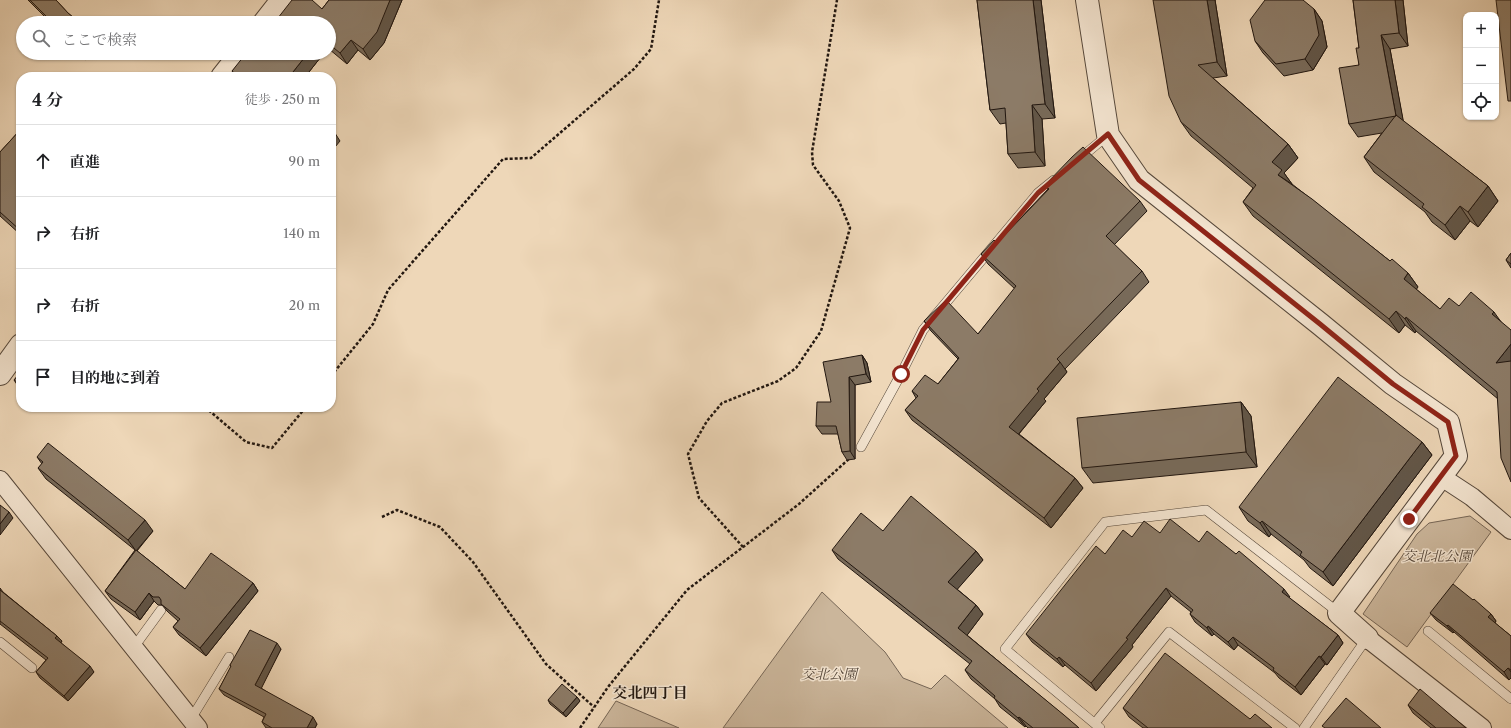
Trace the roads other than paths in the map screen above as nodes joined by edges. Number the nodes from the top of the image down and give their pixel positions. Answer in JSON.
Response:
{"nodes":[{"id":1,"x":282,"y":0,"type":"edge"},
{"id":2,"x":1087,"y":0,"type":"edge"},
{"id":3,"x":269,"y":16,"type":"edge"},
{"id":4,"x":235,"y":60,"type":"edge"},
{"id":5,"x":226,"y":72,"type":"edge"},
{"id":6,"x":1108,"y":134,"type":"junction"},
{"id":7,"x":1073,"y":164,"type":"edge"},
{"id":8,"x":1062,"y":174,"type":"edge"},
{"id":9,"x":16,"y":352,"type":"edge"},
{"id":10,"x":0,"y":374,"type":"edge"},
{"id":11,"x":862,"y":447,"type":"road end"},
{"id":12,"x":1440,"y":476,"type":"junction"},
{"id":13,"x":0,"y":480,"type":"edge"},
{"id":14,"x":1511,"y":530,"type":"edge"},
{"id":15,"x":161,"y":610,"type":"edge"},
{"id":16,"x":1339,"y":613,"type":"junction"},
{"id":17,"x":1428,"y":631,"type":"dead end"},
{"id":18,"x":1367,"y":638,"type":"junction"},
{"id":19,"x":0,"y":642,"type":"edge"},
{"id":20,"x":134,"y":647,"type":"junction"},
{"id":21,"x":229,"y":657,"type":"dead end"},
{"id":22,"x":32,"y":668,"type":"dead end"},
{"id":23,"x":1511,"y":699,"type":"edge"},
{"id":24,"x":195,"y":724,"type":"edge"},
{"id":25,"x":1098,"y":726,"type":"edge"},
{"id":26,"x":1295,"y":728,"type":"edge"},
{"id":27,"x":1304,"y":728,"type":"edge"},
{"id":28,"x":1482,"y":728,"type":"edge"}],
"edges":[{"from":1,"to":3,"type":"street"},
{"from":2,"to":6,"type":"street"},
{"from":4,"to":5,"type":"street"},
{"from":6,"to":7,"type":"lane"},
{"from":6,"to":12,"type":"street"},
{"from":8,"to":11,"type":"lane"},
{"from":9,"to":10,"type":"street"},
{"from":12,"to":14,"type":"street"},
{"from":12,"to":16,"type":"street"},
{"from":13,"to":20,"type":"street"},
{"from":15,"to":20,"type":"lane"},
{"from":16,"to":18,"type":"street"},
{"from":16,"to":25,"type":"lane"},
{"from":17,"to":23,"type":"lane"},
{"from":18,"to":27,"type":"lane"},
{"from":18,"to":28,"type":"street"},
{"from":19,"to":22,"type":"lane"},
{"from":20,"to":24,"type":"street"},
{"from":21,"to":24,"type":"lane"},
{"from":25,"to":26,"type":"lane"}]}
